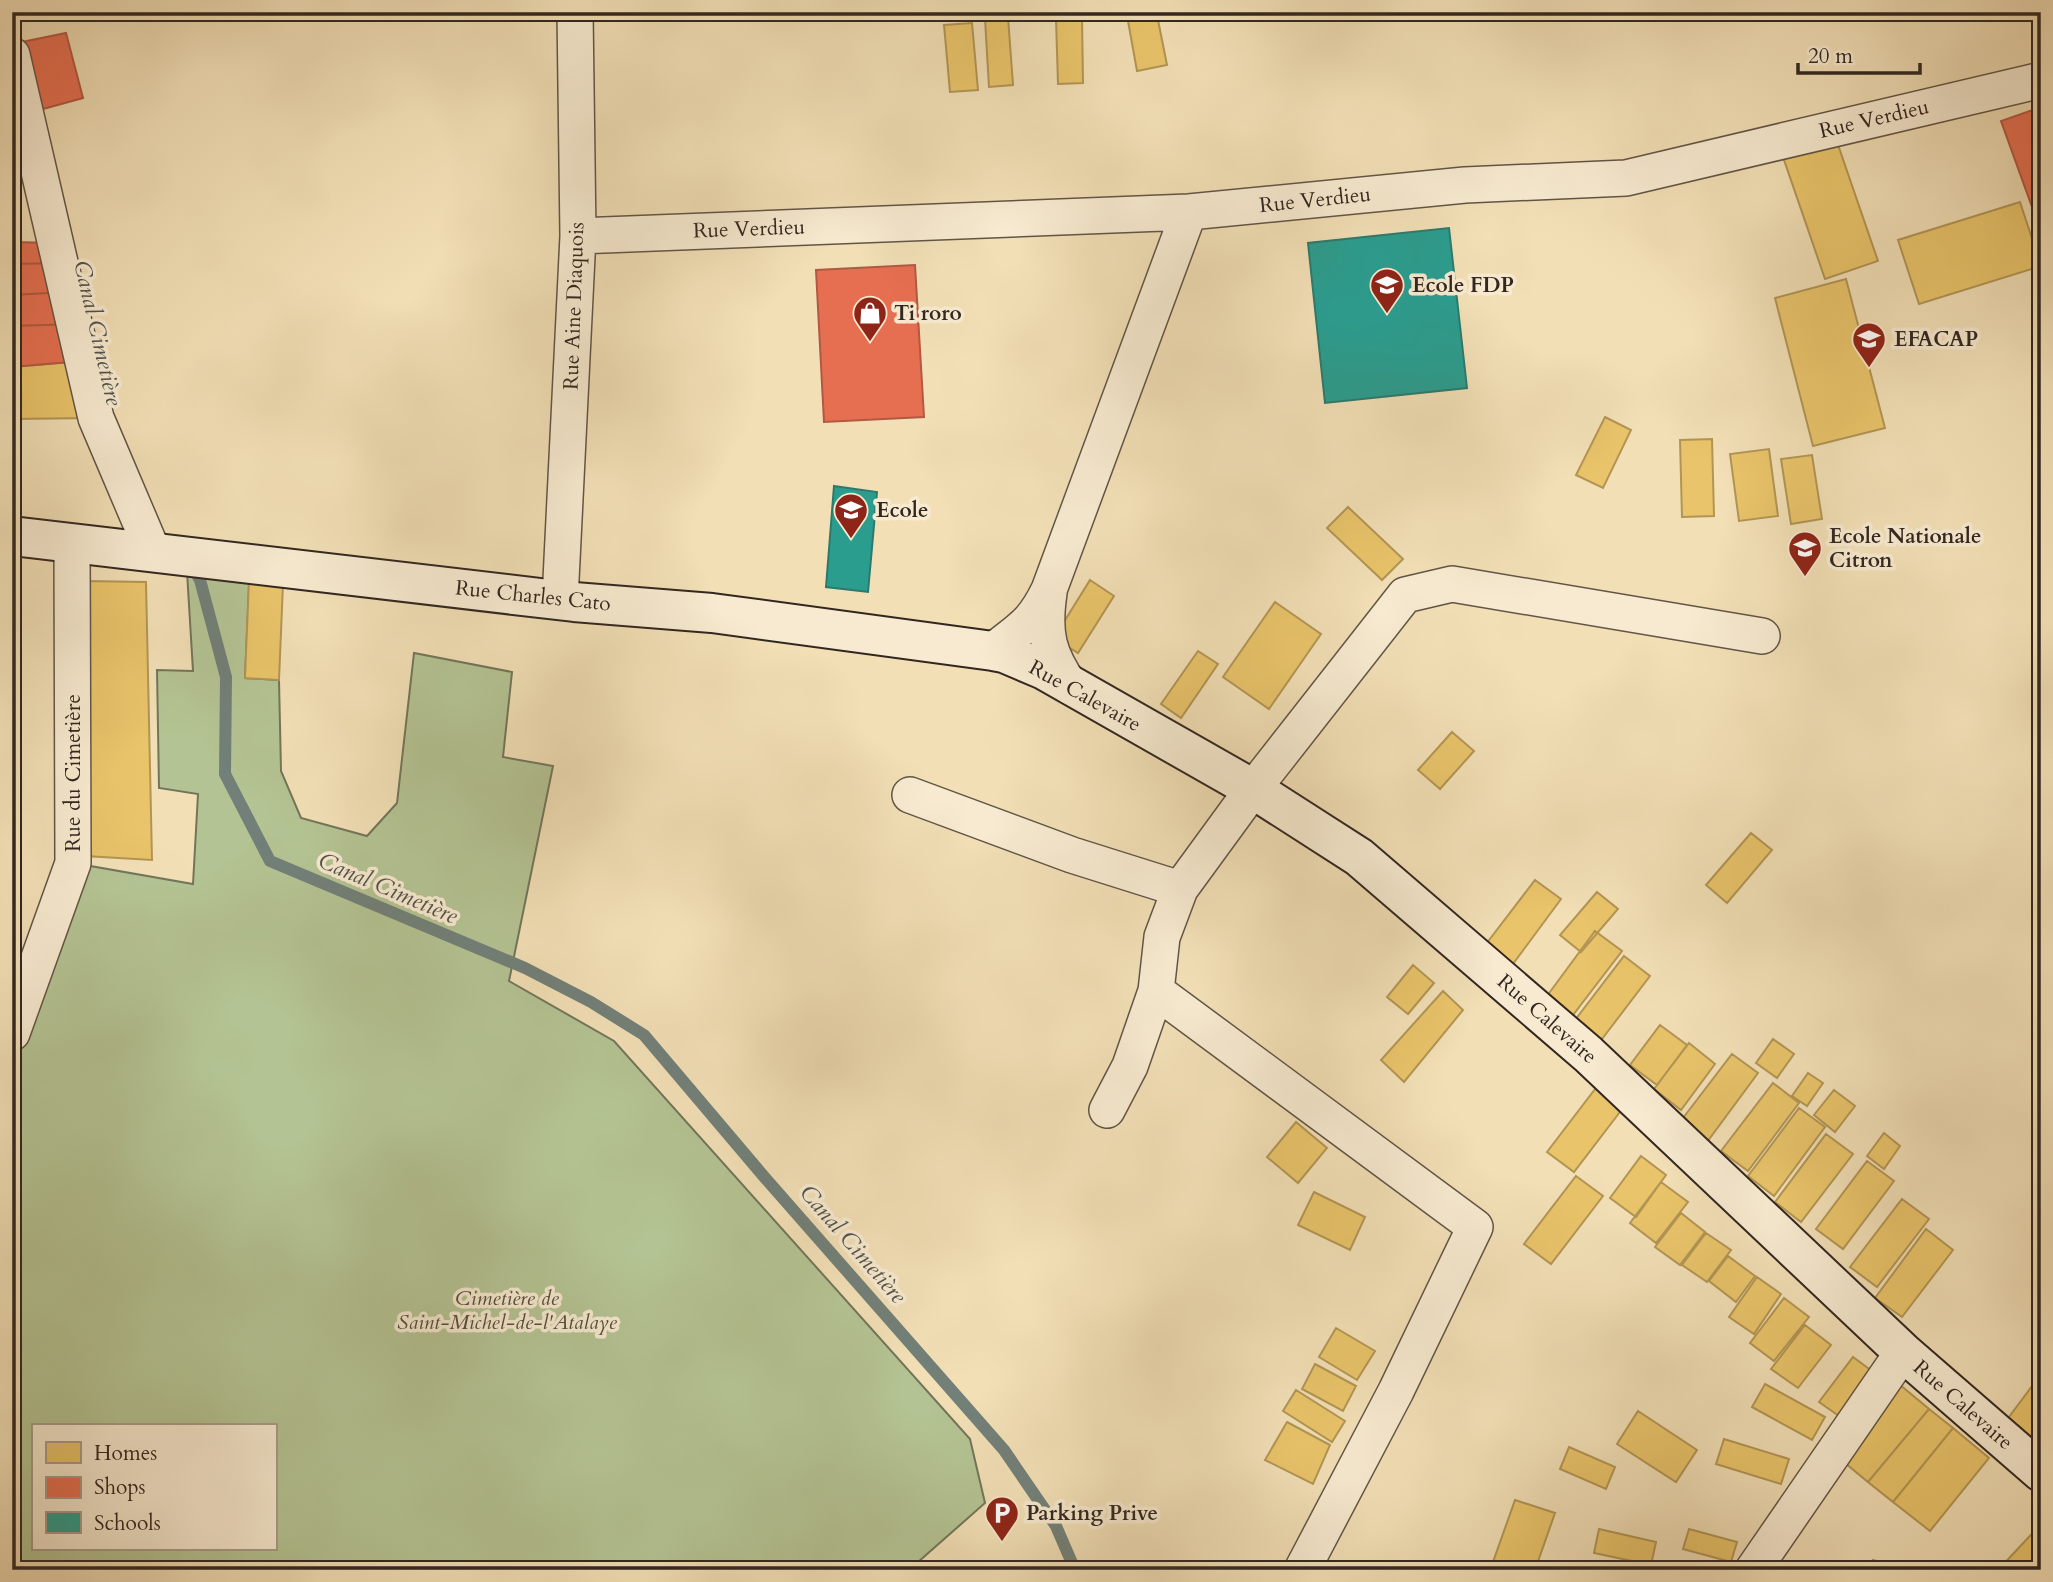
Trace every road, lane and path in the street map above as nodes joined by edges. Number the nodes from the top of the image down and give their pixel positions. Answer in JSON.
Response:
{"nodes":[{"id":1,"x":575,"y":12,"type":"edge"},
{"id":2,"x":12,"y":55,"type":"edge"},
{"id":3,"x":2041,"y":80,"type":"edge"},
{"id":4,"x":1189,"y":212,"type":"junction"},
{"id":5,"x":578,"y":236,"type":"junction"},
{"id":6,"x":12,"y":536,"type":"edge"},
{"id":7,"x":72,"y":544,"type":"junction"},
{"id":8,"x":153,"y":552,"type":"junction"},
{"id":9,"x":1049,"y":590,"type":"junction"},
{"id":10,"x":560,"y":600,"type":"junction"},
{"id":11,"x":1762,"y":636,"type":"dead end"},
{"id":12,"x":993,"y":651,"type":"junction"},
{"id":13,"x":1071,"y":687,"type":"junction"},
{"id":14,"x":1254,"y":789,"type":"junction"},
{"id":15,"x":909,"y":795,"type":"dead end"},
{"id":16,"x":1180,"y":889,"type":"junction"},
{"id":17,"x":1156,"y":991,"type":"junction"},
{"id":18,"x":12,"y":1033,"type":"edge"},
{"id":19,"x":1107,"y":1110,"type":"dead end"},
{"id":20,"x":1903,"y":1352,"type":"junction"},
{"id":21,"x":2041,"y":1472,"type":"edge"},
{"id":22,"x":1302,"y":1570,"type":"edge"},
{"id":23,"x":1753,"y":1570,"type":"edge"}],
"edges":[{"from":1,"to":5,"type":"street","name":"Rue Aine Diaquois"},
{"from":2,"to":8,"type":"street"},
{"from":3,"to":4,"type":"street","name":"Rue Verdieu"},
{"from":4,"to":5,"type":"street","name":"Rue Verdieu"},
{"from":4,"to":9,"type":"street"},
{"from":5,"to":10,"type":"street","name":"Rue Aine Diaquois"},
{"from":6,"to":7,"type":"main road","name":"Rue Charles Cato"},
{"from":7,"to":8,"type":"main road","name":"Rue Charles Cato"},
{"from":7,"to":18,"type":"street","name":"Rue du Cimetière"},
{"from":8,"to":10,"type":"main road","name":"Rue Charles Cato"},
{"from":9,"to":12,"type":"street"},
{"from":9,"to":13,"type":"street"},
{"from":10,"to":12,"type":"main road","name":"Rue Charles Cato"},
{"from":11,"to":14,"type":"street"},
{"from":12,"to":13,"type":"main road","name":"Rue Calevaire"},
{"from":13,"to":14,"type":"main road","name":"Rue Calevaire"},
{"from":14,"to":16,"type":"street"},
{"from":14,"to":20,"type":"main road","name":"Rue Calevaire"},
{"from":15,"to":16,"type":"street"},
{"from":16,"to":17,"type":"street"},
{"from":17,"to":19,"type":"street"},
{"from":17,"to":22,"type":"street"},
{"from":20,"to":21,"type":"main road","name":"Rue Calevaire"},
{"from":20,"to":23,"type":"street"}]}
